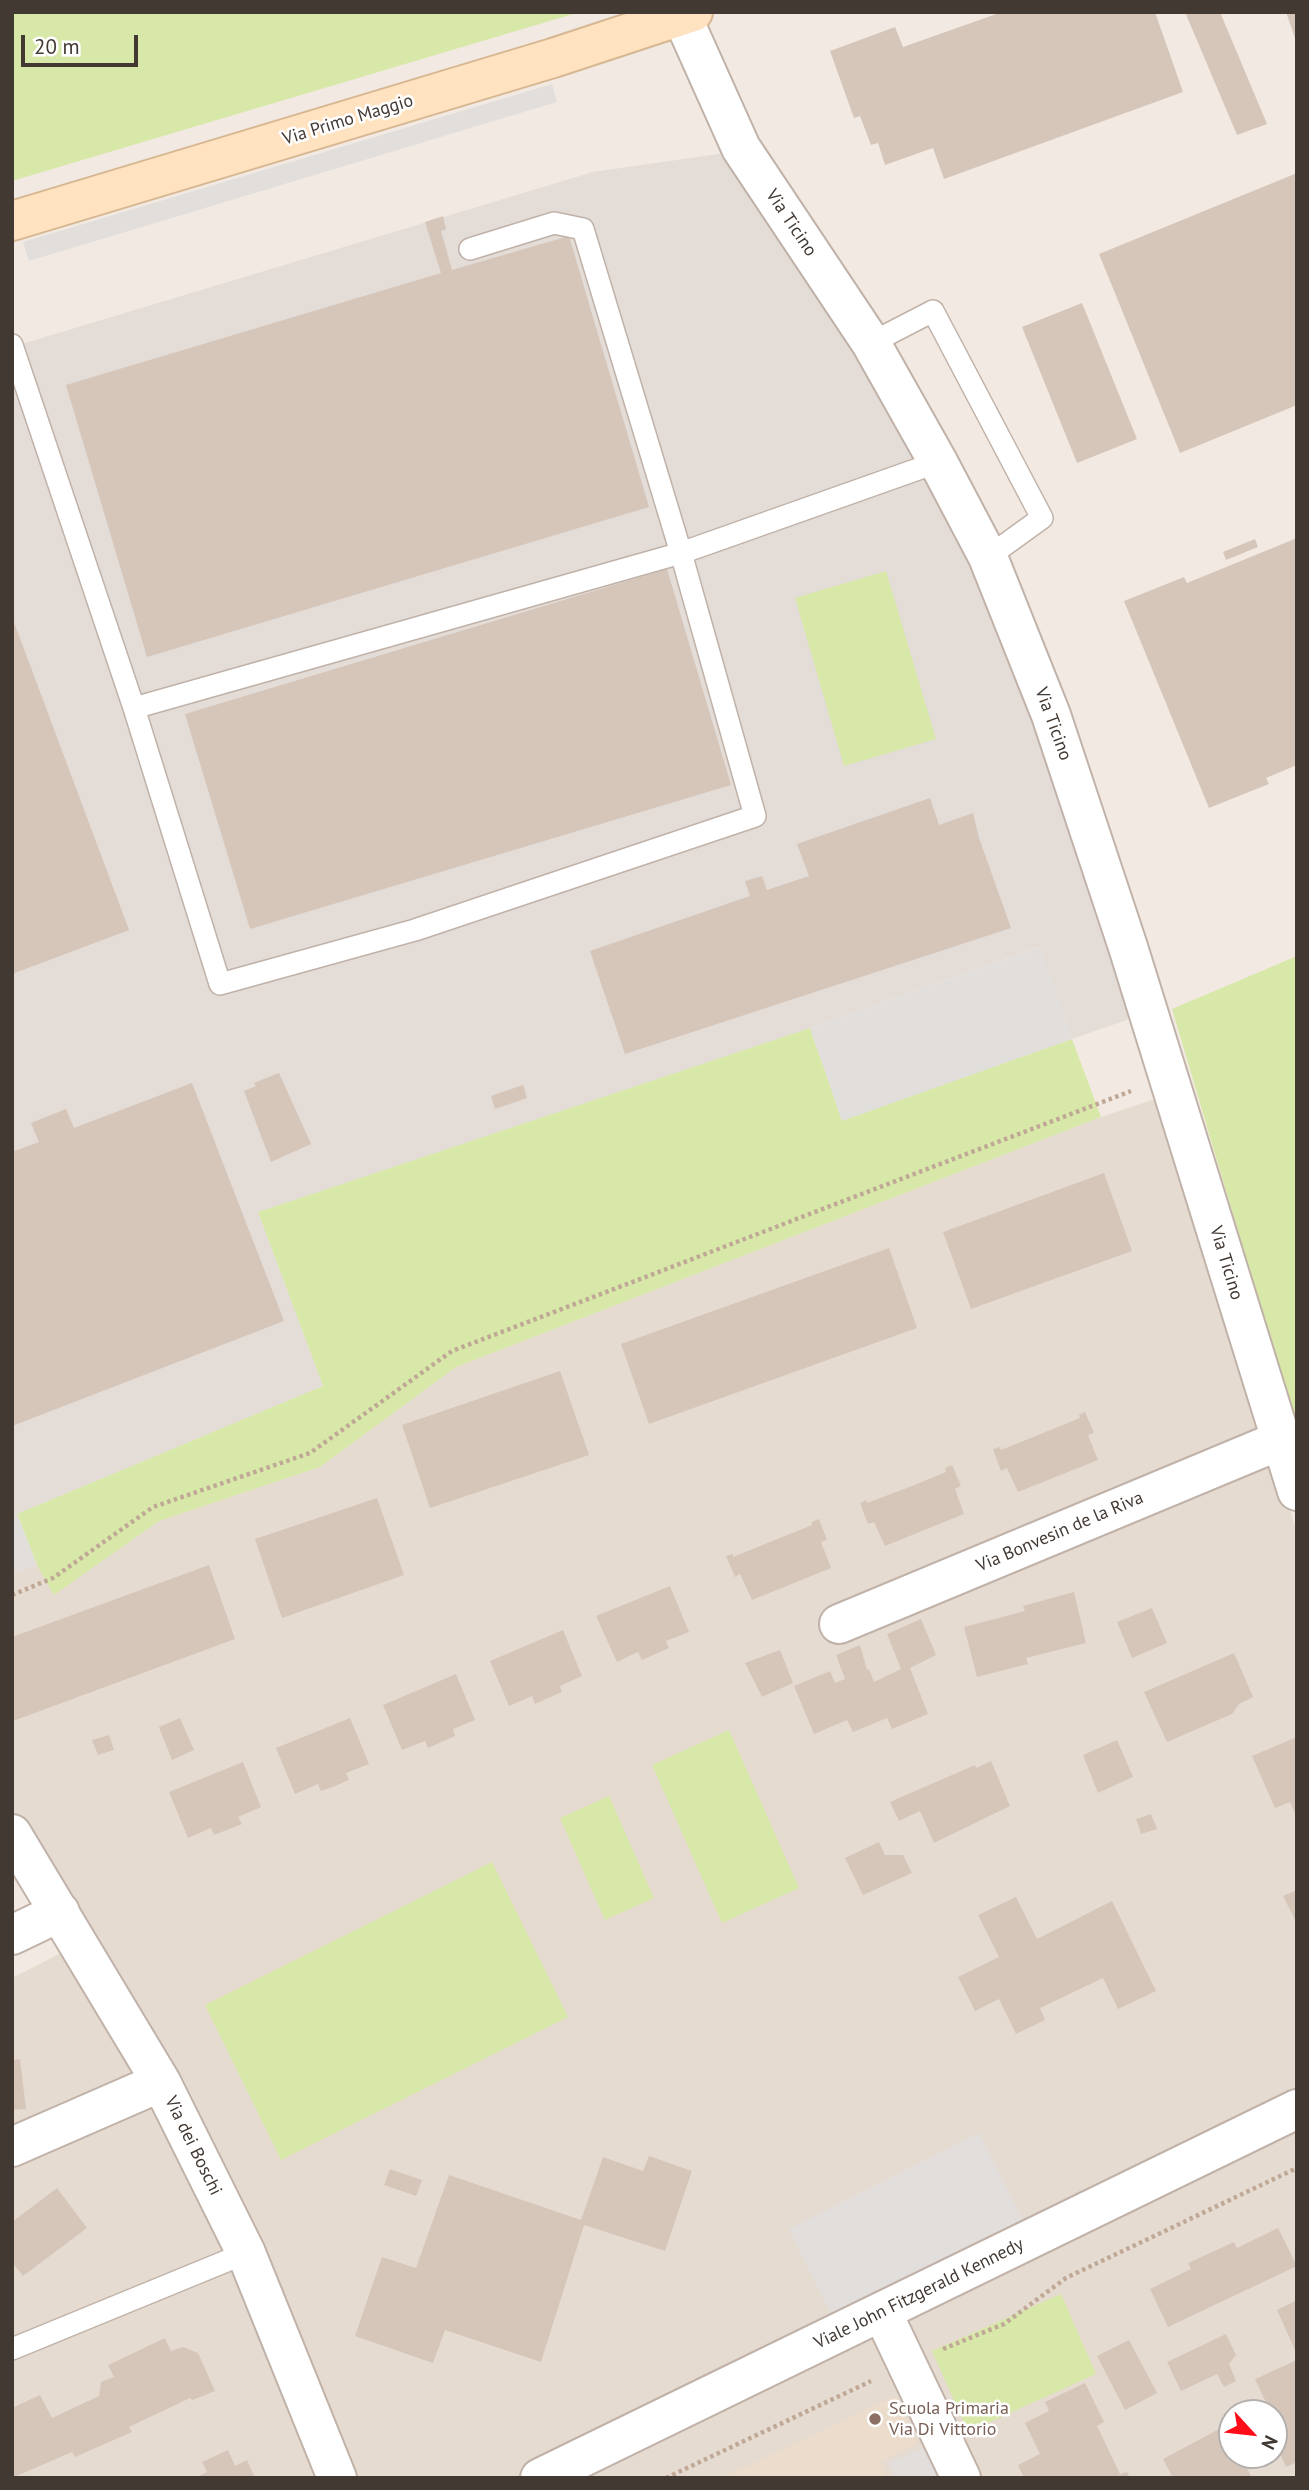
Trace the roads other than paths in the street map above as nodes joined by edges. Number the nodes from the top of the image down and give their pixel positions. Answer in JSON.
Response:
{"nodes":[{"id":1,"x":685,"y":13,"type":"edge"},
{"id":2,"x":12,"y":221,"type":"edge"},
{"id":3,"x":470,"y":249,"type":"dead end"},
{"id":4,"x":871,"y":343,"type":"junction"},
{"id":5,"x":12,"y":345,"type":"edge"},
{"id":6,"x":938,"y":462,"type":"junction"},
{"id":7,"x":681,"y":553,"type":"junction"},
{"id":8,"x":988,"y":557,"type":"junction"},
{"id":9,"x":134,"y":708,"type":"junction"},
{"id":10,"x":1281,"y":1440,"type":"junction"},
{"id":11,"x":1296,"y":1484,"type":"edge"},
{"id":12,"x":839,"y":1624,"type":"dead end"},
{"id":13,"x":12,"y":1834,"type":"edge"},
{"id":14,"x":60,"y":1912,"type":"junction"},
{"id":15,"x":12,"y":1935,"type":"edge"},
{"id":16,"x":161,"y":2082,"type":"junction"},
{"id":17,"x":1297,"y":2109,"type":"edge"},
{"id":18,"x":12,"y":2147,"type":"edge"},
{"id":19,"x":246,"y":2253,"type":"junction"},
{"id":20,"x":882,"y":2312,"type":"junction"},
{"id":21,"x":12,"y":2349,"type":"edge"},
{"id":22,"x":337,"y":2478,"type":"edge"},
{"id":23,"x":540,"y":2478,"type":"edge"},
{"id":24,"x":961,"y":2478,"type":"edge"}],
"edges":[{"from":1,"to":2,"type":"street","name":"Via Primo Maggio"},
{"from":1,"to":4,"type":"street","name":"Via Ticino"},
{"from":3,"to":7,"type":"lane"},
{"from":4,"to":6,"type":"street","name":"Via Ticino"},
{"from":4,"to":8,"type":"lane"},
{"from":5,"to":9,"type":"lane"},
{"from":6,"to":7,"type":"lane"},
{"from":6,"to":8,"type":"street","name":"Via Ticino"},
{"from":7,"to":9,"type":"lane"},
{"from":7,"to":9,"type":"lane"},
{"from":8,"to":10,"type":"street","name":"Via Ticino"},
{"from":10,"to":11,"type":"street","name":"Via Ticino"},
{"from":10,"to":12,"type":"street","name":"Via Bonvesin de la Riva"},
{"from":13,"to":14,"type":"street","name":"Via dei Boschi"},
{"from":14,"to":15,"type":"street"},
{"from":14,"to":16,"type":"street","name":"Via dei Boschi"},
{"from":16,"to":18,"type":"street"},
{"from":16,"to":19,"type":"street","name":"Via dei Boschi"},
{"from":17,"to":20,"type":"street","name":"Viale John Fitzgerald Kennedy"},
{"from":19,"to":21,"type":"lane"},
{"from":19,"to":22,"type":"street","name":"Via dei Boschi"},
{"from":20,"to":23,"type":"street","name":"Viale John Fitzgerald Kennedy"},
{"from":20,"to":24,"type":"street"}]}
